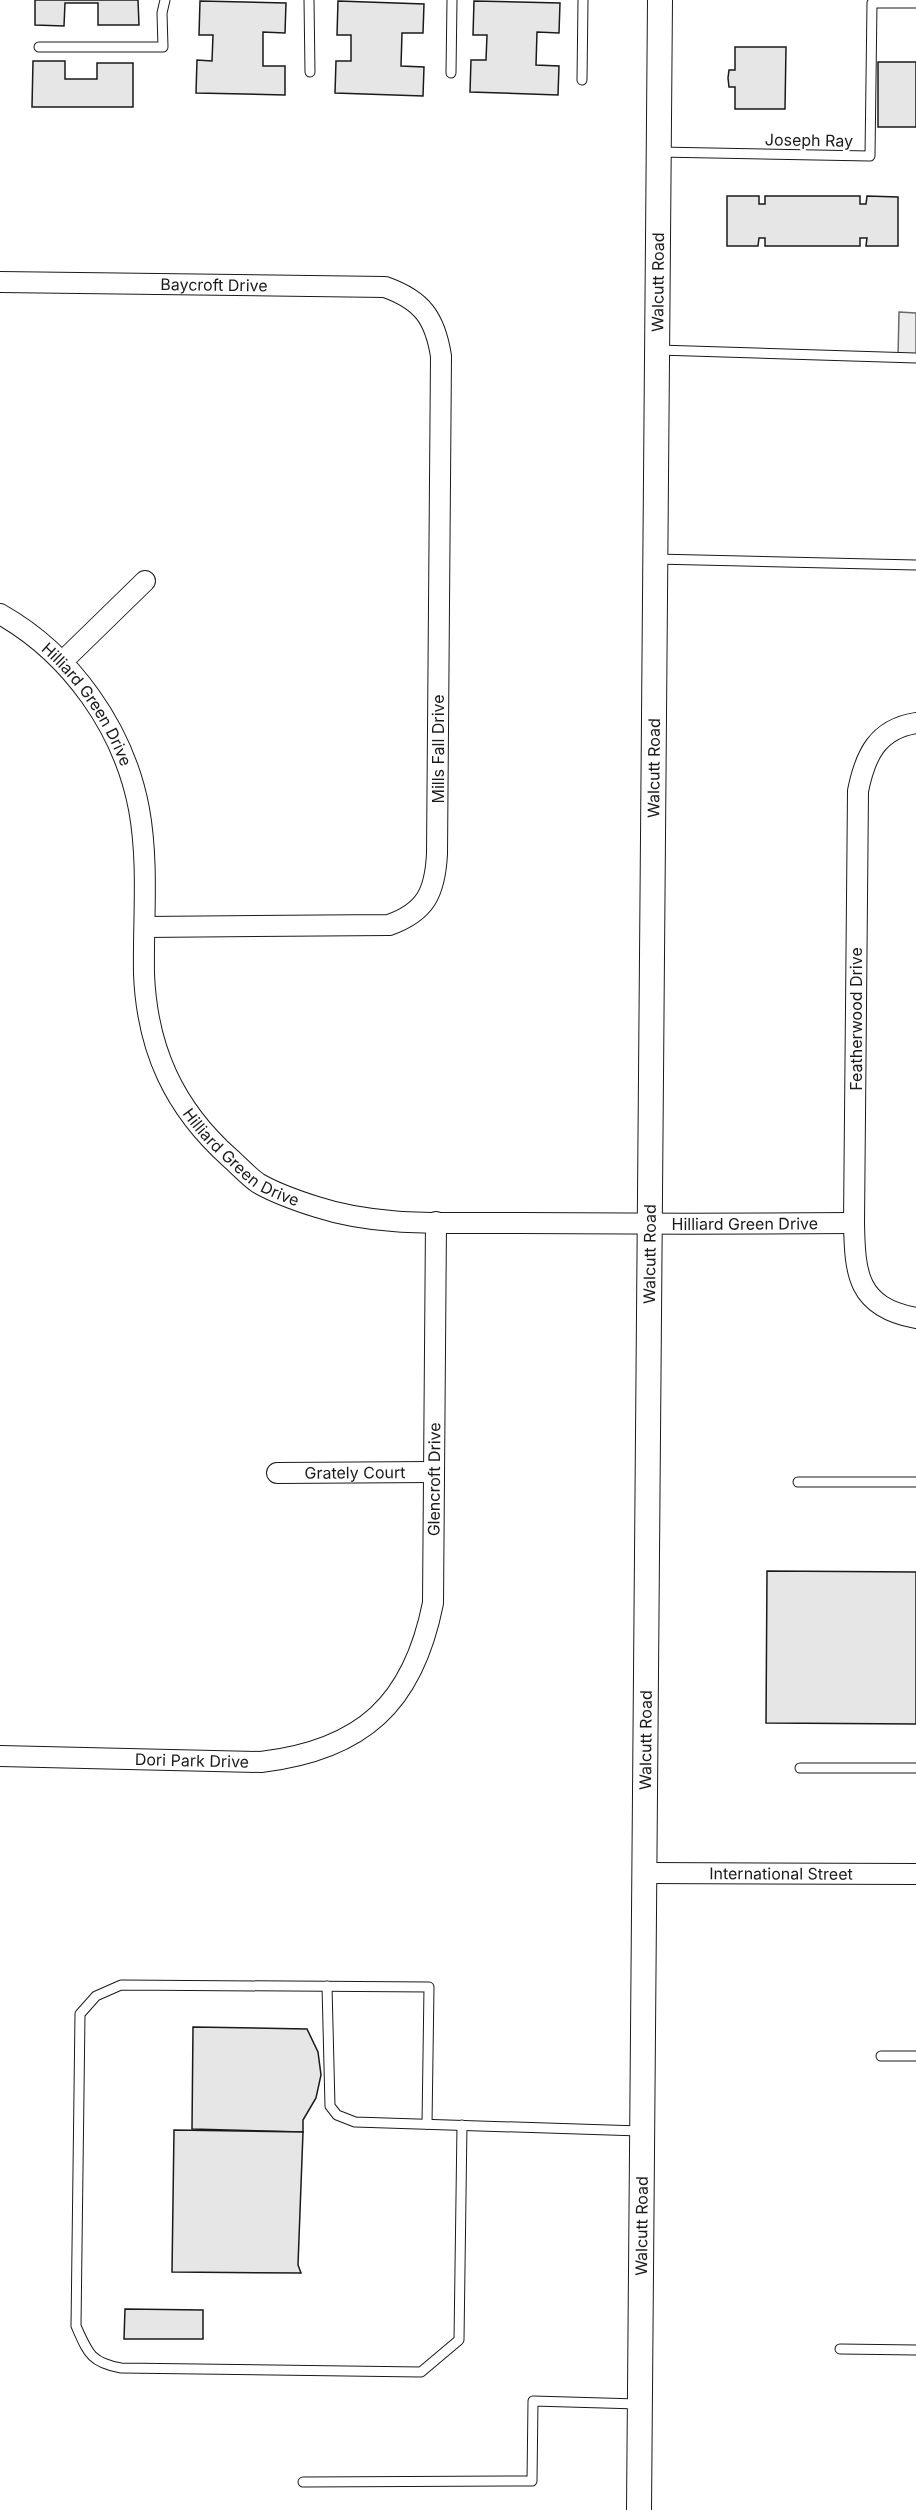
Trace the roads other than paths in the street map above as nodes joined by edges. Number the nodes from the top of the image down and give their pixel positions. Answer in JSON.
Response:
{"nodes":[{"id":1,"x":165,"y":0,"type":"edge"},
{"id":2,"x":309,"y":0,"type":"edge"},
{"id":3,"x":452,"y":0,"type":"edge"},
{"id":4,"x":582,"y":0,"type":"edge"},
{"id":5,"x":660,"y":0,"type":"edge"},
{"id":6,"x":916,"y":3,"type":"edge"},
{"id":7,"x":39,"y":47,"type":"dead end"},
{"id":8,"x":310,"y":72,"type":"dead end"},
{"id":9,"x":451,"y":73,"type":"dead end"},
{"id":10,"x":582,"y":80,"type":"dead end"},
{"id":11,"x":659,"y":152,"type":"junction"},
{"id":12,"x":0,"y":282,"type":"edge"},
{"id":13,"x":423,"y":309,"type":"joint"},
{"id":14,"x":657,"y":350,"type":"junction"},
{"id":15,"x":916,"y":358,"type":"edge"},
{"id":16,"x":656,"y":559,"type":"junction"},
{"id":17,"x":916,"y":565,"type":"edge"},
{"id":18,"x":145,"y":581,"type":"dead end"},
{"id":19,"x":0,"y":614,"type":"edge"},
{"id":20,"x":63,"y":661,"type":"junction"},
{"id":21,"x":916,"y":723,"type":"edge"},
{"id":22,"x":145,"y":927,"type":"junction"},
{"id":23,"x":436,"y":1222,"type":"junction"},
{"id":24,"x":854,"y":1223,"type":"junction"},
{"id":25,"x":649,"y":1224,"type":"junction"},
{"id":26,"x":916,"y":1318,"type":"edge"},
{"id":27,"x":432,"y":1472,"type":"junction"},
{"id":28,"x":277,"y":1473,"type":"dead end"},
{"id":29,"x":798,"y":1482,"type":"dead end"},
{"id":30,"x":916,"y":1482,"type":"edge"},
{"id":31,"x":375,"y":1719,"type":"joint"},
{"id":32,"x":0,"y":1756,"type":"edge"},
{"id":33,"x":800,"y":1768,"type":"dead end"},
{"id":34,"x":916,"y":1768,"type":"edge"},
{"id":35,"x":646,"y":1873,"type":"junction"},
{"id":36,"x":916,"y":1875,"type":"edge"},
{"id":37,"x":327,"y":1986,"type":"junction"},
{"id":38,"x":881,"y":2056,"type":"dead end"},
{"id":39,"x":916,"y":2056,"type":"edge"},
{"id":40,"x":427,"y":2124,"type":"junction"},
{"id":41,"x":462,"y":2126,"type":"junction"},
{"id":42,"x":643,"y":2131,"type":"junction"},
{"id":43,"x":840,"y":2349,"type":"dead end"},
{"id":44,"x":916,"y":2350,"type":"edge"},
{"id":45,"x":640,"y":2404,"type":"junction"},
{"id":46,"x":303,"y":2482,"type":"dead end"},
{"id":47,"x":639,"y":2510,"type":"edge"}],
"edges":[{"from":1,"to":7,"type":"lane"},
{"from":2,"to":8,"type":"lane"},
{"from":3,"to":9,"type":"lane"},
{"from":4,"to":10,"type":"lane"},
{"from":5,"to":11,"type":"street","name":"Walcutt Road"},
{"from":6,"to":11,"type":"lane","name":"Joseph Ray"},
{"from":11,"to":14,"type":"street","name":"Walcutt Road"},
{"from":12,"to":13,"type":"street","name":"Baycroft Drive"},
{"from":13,"to":22,"type":"street","name":"Mills Fall Drive"},
{"from":14,"to":15,"type":"lane"},
{"from":14,"to":16,"type":"street","name":"Walcutt Road"},
{"from":16,"to":17,"type":"lane"},
{"from":16,"to":25,"type":"street","name":"Walcutt Road"},
{"from":18,"to":20,"type":"street"},
{"from":19,"to":20,"type":"street","name":"Hilliard Green Drive"},
{"from":20,"to":22,"type":"street","name":"Hilliard Green Drive"},
{"from":21,"to":24,"type":"street","name":"Featherwood Drive"},
{"from":22,"to":23,"type":"street","name":"Hilliard Green Drive"},
{"from":23,"to":25,"type":"street","name":"Hilliard Green Drive"},
{"from":23,"to":27,"type":"street","name":"Glencroft Drive"},
{"from":24,"to":25,"type":"street","name":"Hilliard Green Drive"},
{"from":24,"to":26,"type":"street","name":"Featherwood Drive"},
{"from":25,"to":35,"type":"street","name":"Walcutt Road"},
{"from":27,"to":28,"type":"street","name":"Grately Court"},
{"from":27,"to":31,"type":"street","name":"Glencroft Drive"},
{"from":29,"to":30,"type":"lane"},
{"from":31,"to":32,"type":"street","name":"Dori Park Drive"},
{"from":33,"to":34,"type":"lane"},
{"from":35,"to":36,"type":"street","name":"International Street"},
{"from":35,"to":42,"type":"street","name":"Walcutt Road"},
{"from":37,"to":40,"type":"lane"},
{"from":37,"to":40,"type":"lane"},
{"from":37,"to":41,"type":"lane"},
{"from":38,"to":39,"type":"lane"},
{"from":40,"to":41,"type":"lane"},
{"from":41,"to":42,"type":"lane"},
{"from":42,"to":45,"type":"street","name":"Walcutt Road"},
{"from":43,"to":44,"type":"lane"},
{"from":45,"to":46,"type":"lane"},
{"from":45,"to":47,"type":"street","name":"Walcutt Road"}]}
